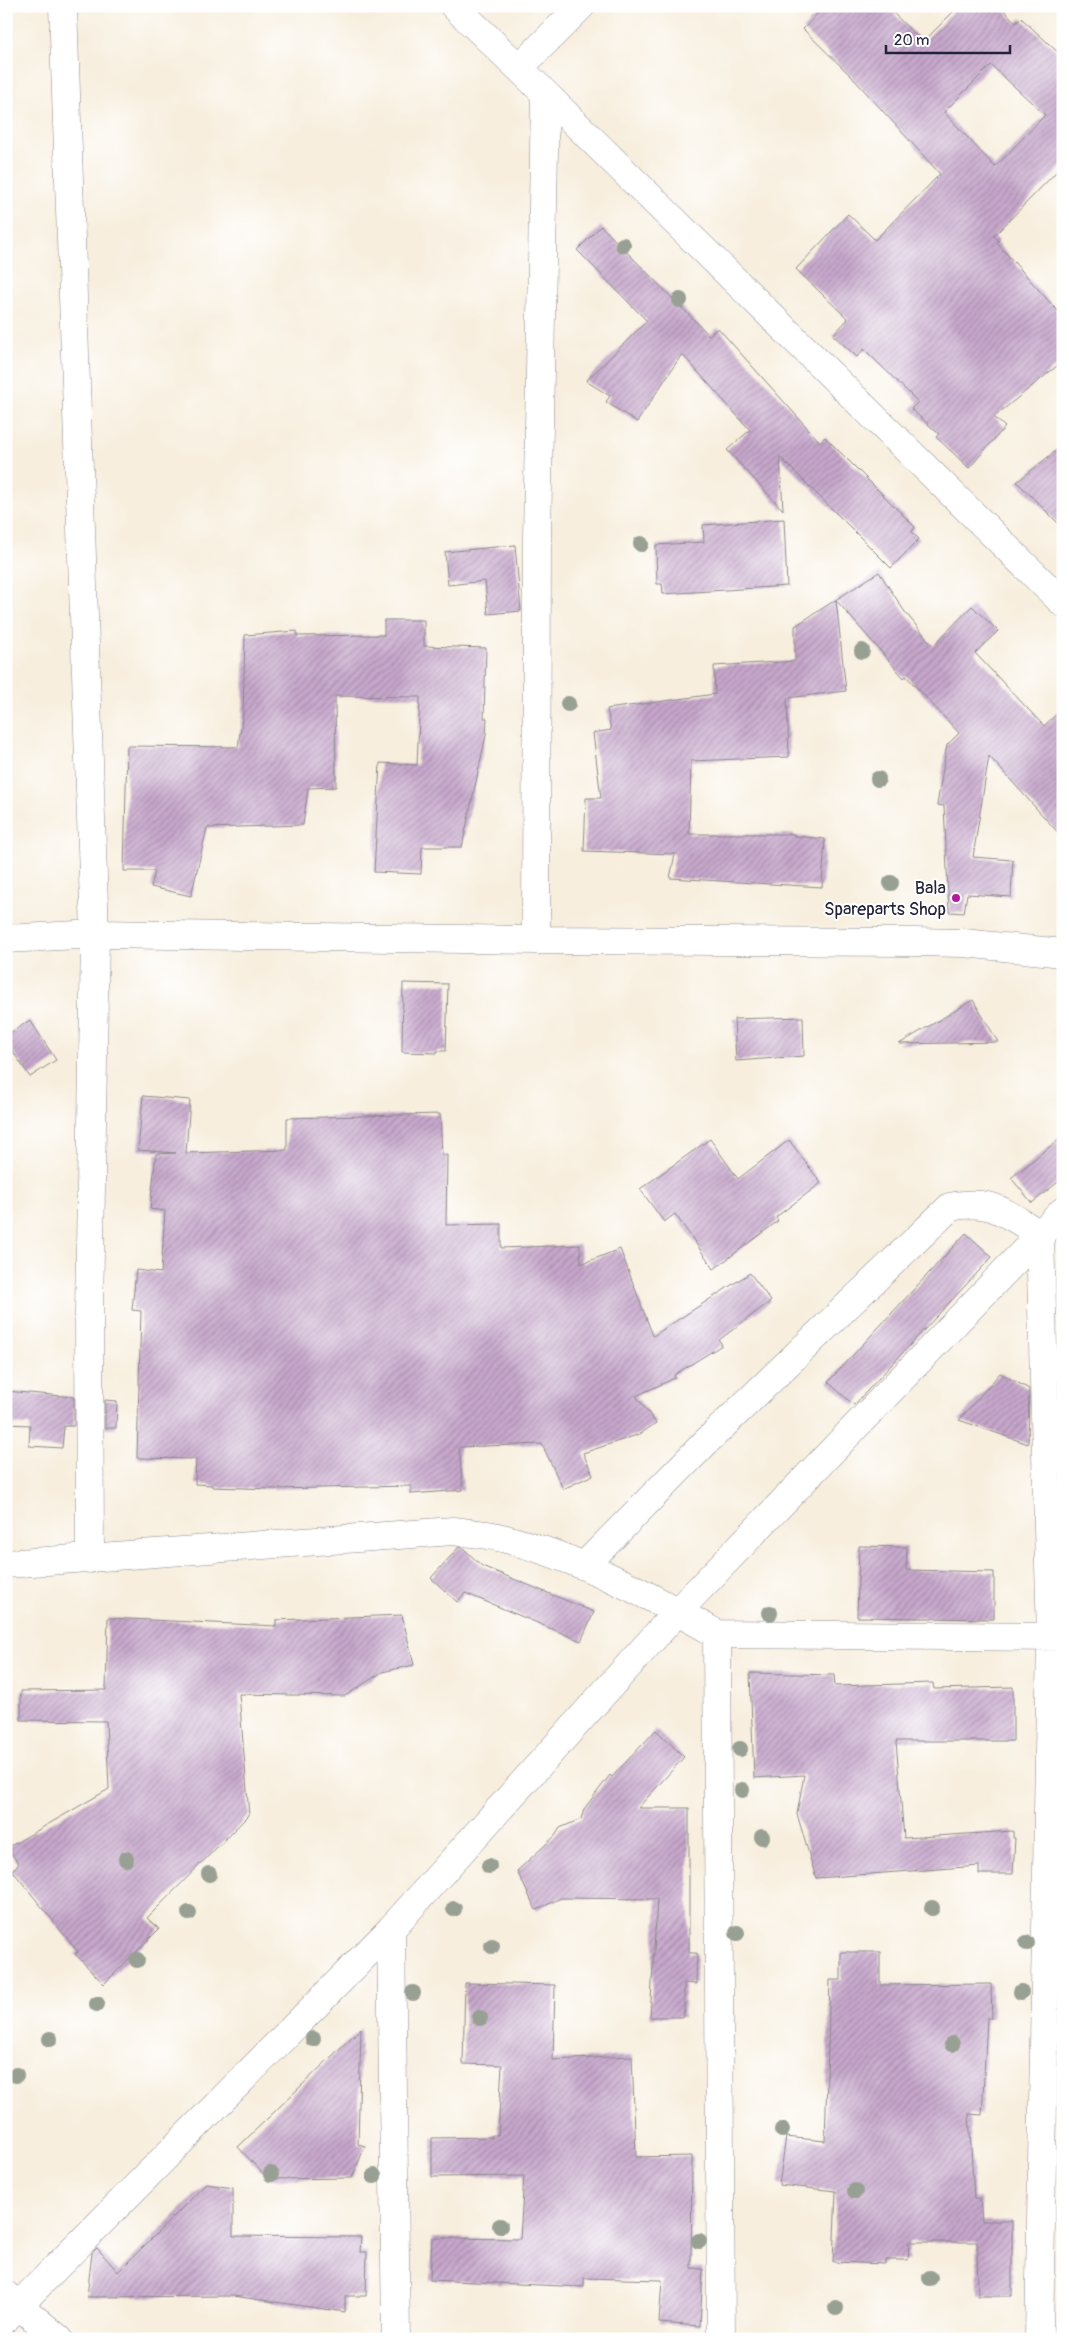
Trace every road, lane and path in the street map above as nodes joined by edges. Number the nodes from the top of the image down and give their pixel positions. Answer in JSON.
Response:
{"nodes":[{"id":1,"x":63,"y":6,"type":"edge"},
{"id":2,"x":454,"y":6,"type":"edge"},
{"id":3,"x":581,"y":6,"type":"edge"},
{"id":4,"x":520,"y":68,"type":"junction"},
{"id":5,"x":545,"y":94,"type":"junction"},
{"id":6,"x":1063,"y":603,"type":"edge"},
{"id":7,"x":95,"y":934,"type":"junction"},
{"id":8,"x":6,"y":938,"type":"edge"},
{"id":9,"x":536,"y":940,"type":"junction"},
{"id":10,"x":1063,"y":953,"type":"edge"},
{"id":11,"x":1063,"y":1211,"type":"edge"},
{"id":12,"x":1040,"y":1234,"type":"junction"},
{"id":13,"x":90,"y":1559,"type":"junction"},
{"id":14,"x":6,"y":1564,"type":"edge"},
{"id":15,"x":584,"y":1566,"type":"junction"},
{"id":16,"x":677,"y":1612,"type":"junction"},
{"id":17,"x":717,"y":1634,"type":"junction"},
{"id":18,"x":1057,"y":1637,"type":"edge"},
{"id":19,"x":390,"y":1929,"type":"junction"},
{"id":20,"x":10,"y":2306,"type":"edge"},
{"id":21,"x":59,"y":2339,"type":"edge"},
{"id":22,"x":396,"y":2339,"type":"edge"},
{"id":23,"x":721,"y":2339,"type":"edge"},
{"id":24,"x":1040,"y":2339,"type":"edge"}],
"edges":[{"from":1,"to":7,"type":"street"},
{"from":2,"to":4,"type":"street"},
{"from":3,"to":4,"type":"street"},
{"from":4,"to":5,"type":"street"},
{"from":5,"to":6,"type":"street"},
{"from":5,"to":9,"type":"street"},
{"from":7,"to":8,"type":"street"},
{"from":7,"to":9,"type":"street"},
{"from":7,"to":13,"type":"street"},
{"from":9,"to":10,"type":"street"},
{"from":11,"to":12,"type":"street"},
{"from":12,"to":15,"type":"street"},
{"from":12,"to":16,"type":"street"},
{"from":12,"to":18,"type":"street"},
{"from":13,"to":14,"type":"street"},
{"from":13,"to":15,"type":"street"},
{"from":15,"to":16,"type":"street"},
{"from":16,"to":17,"type":"street"},
{"from":16,"to":19,"type":"street"},
{"from":17,"to":18,"type":"street"},
{"from":17,"to":23,"type":"street"},
{"from":18,"to":24,"type":"street"},
{"from":19,"to":20,"type":"street"},
{"from":19,"to":22,"type":"street"},
{"from":20,"to":21,"type":"street"}]}
